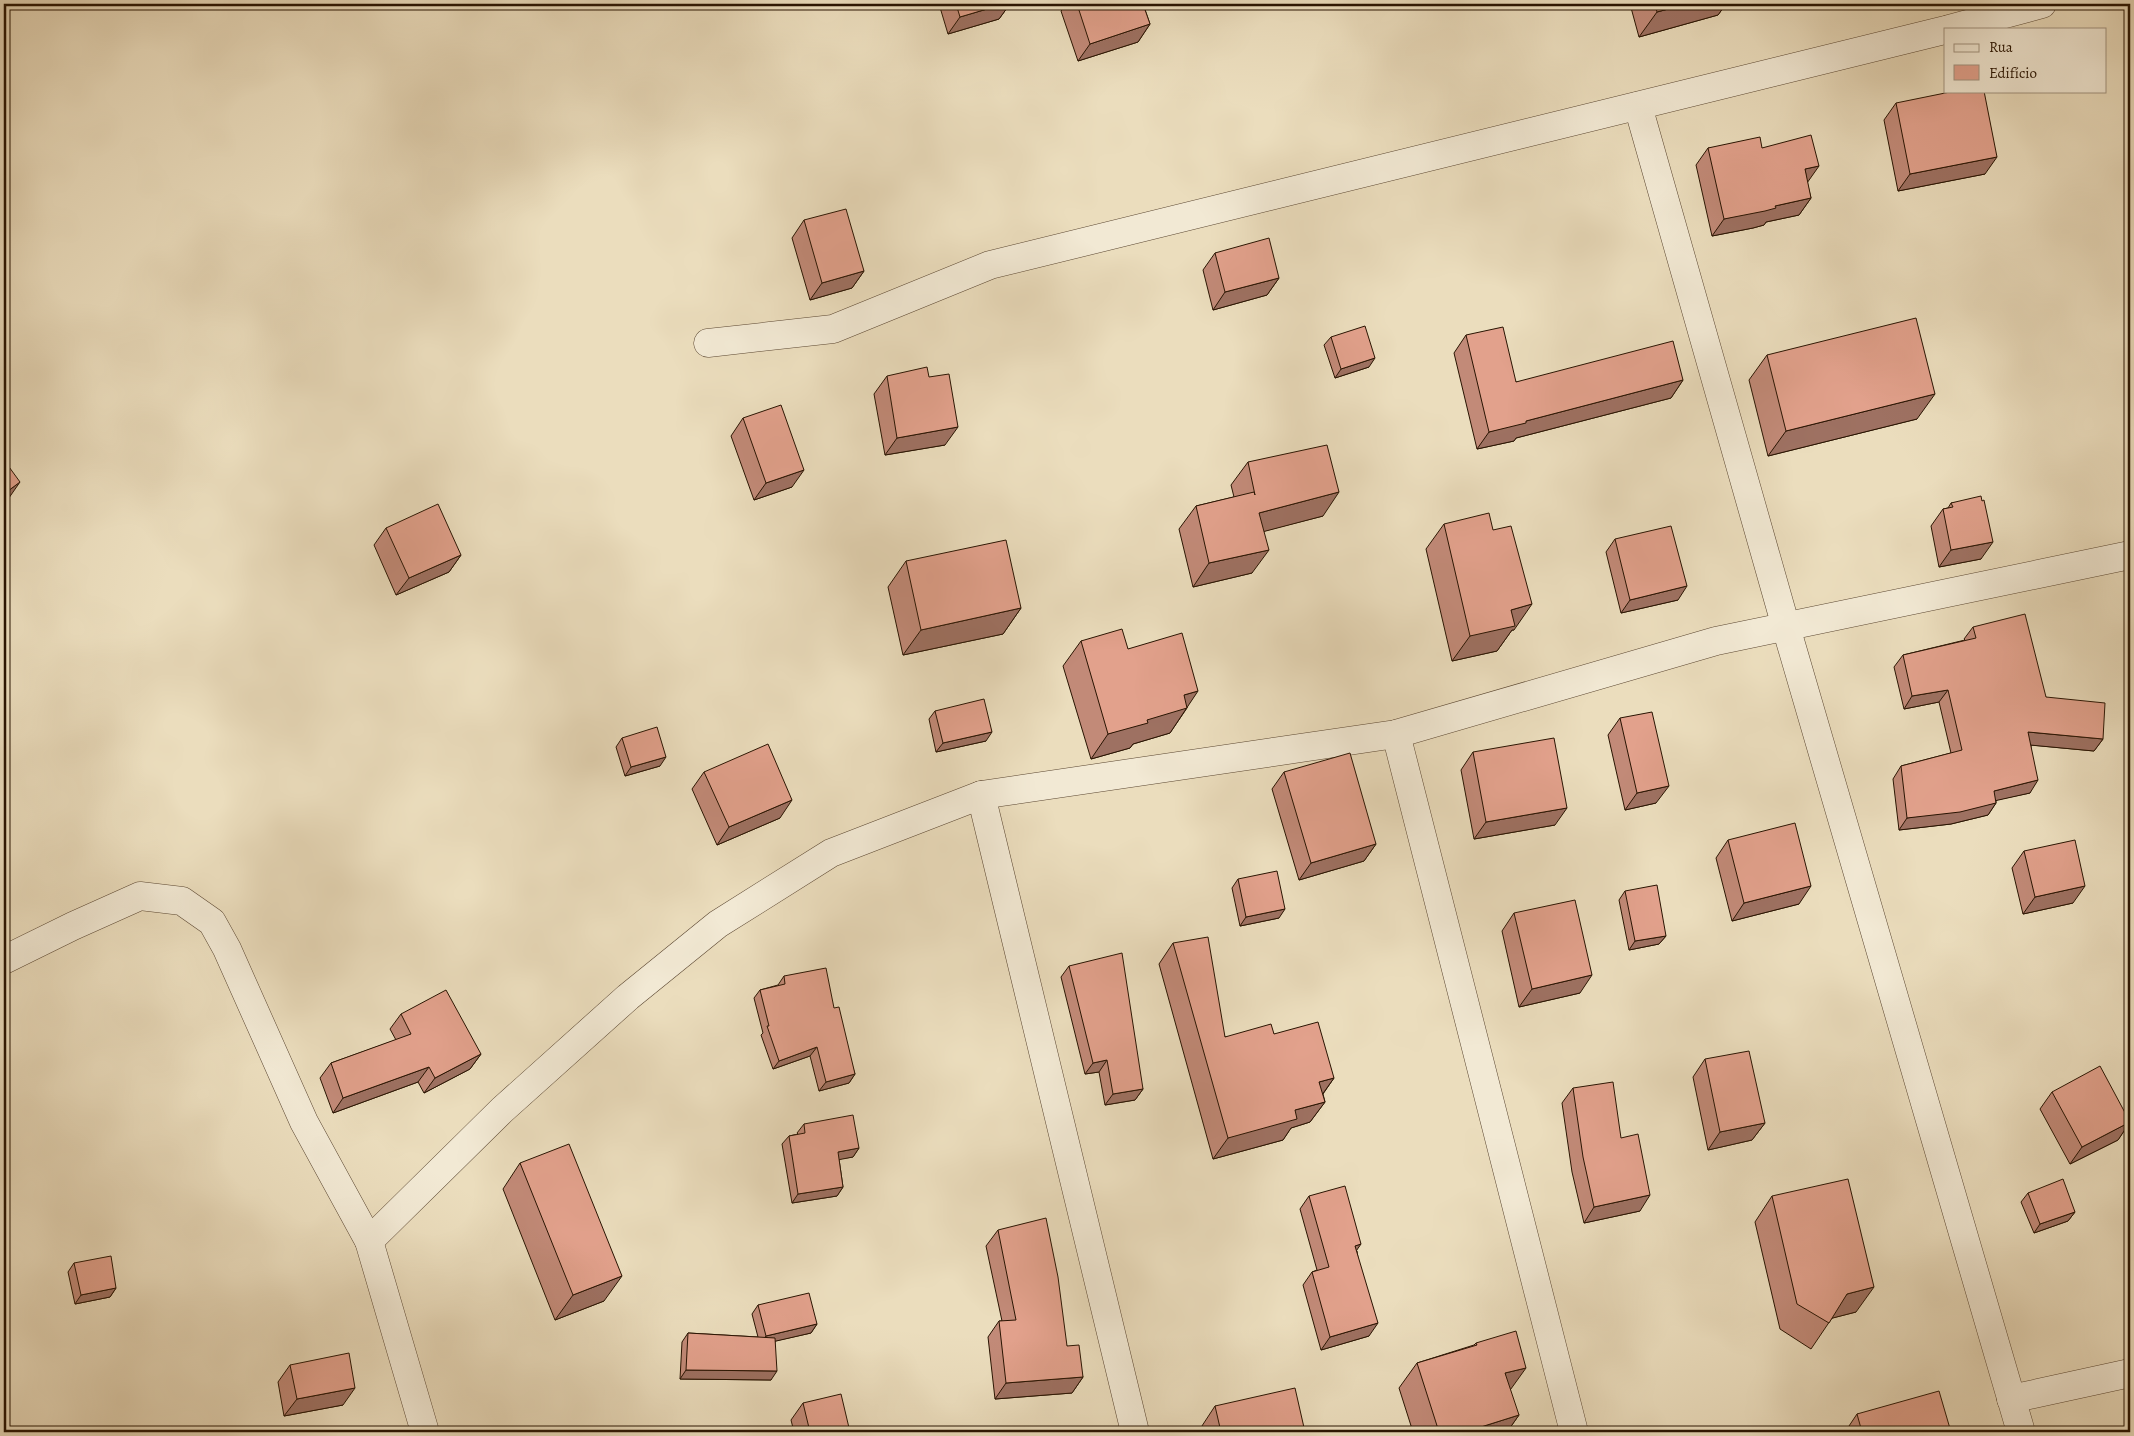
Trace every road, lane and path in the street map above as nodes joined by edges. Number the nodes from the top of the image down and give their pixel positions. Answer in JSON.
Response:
{"nodes":[{"id":1,"x":2042,"y":4,"type":"edge"},
{"id":2,"x":1951,"y":28,"type":"edge"},
{"id":3,"x":1944,"y":30,"type":"edge"},
{"id":4,"x":1638,"y":106,"type":"junction"},
{"id":5,"x":708,"y":342,"type":"dead end"},
{"id":6,"x":2130,"y":555,"type":"edge"},
{"id":7,"x":1786,"y":627,"type":"junction"},
{"id":8,"x":1396,"y":734,"type":"junction"},
{"id":9,"x":981,"y":795,"type":"junction"},
{"id":10,"x":4,"y":960,"type":"edge"},
{"id":11,"x":369,"y":1241,"type":"junction"},
{"id":12,"x":2130,"y":1373,"type":"edge"},
{"id":13,"x":2011,"y":1399,"type":"junction"},
{"id":14,"x":425,"y":1432,"type":"edge"},
{"id":15,"x":1135,"y":1432,"type":"edge"},
{"id":16,"x":1574,"y":1432,"type":"edge"},
{"id":17,"x":2021,"y":1432,"type":"edge"}],
"edges":[{"from":1,"to":2,"type":"street"},
{"from":3,"to":4,"type":"street"},
{"from":4,"to":5,"type":"street"},
{"from":4,"to":7,"type":"street"},
{"from":6,"to":7,"type":"street"},
{"from":7,"to":8,"type":"street"},
{"from":7,"to":13,"type":"street"},
{"from":8,"to":9,"type":"street"},
{"from":8,"to":16,"type":"street"},
{"from":9,"to":11,"type":"street"},
{"from":9,"to":15,"type":"street"},
{"from":10,"to":11,"type":"street"},
{"from":11,"to":14,"type":"street"},
{"from":12,"to":13,"type":"street"},
{"from":13,"to":17,"type":"street"}]}
